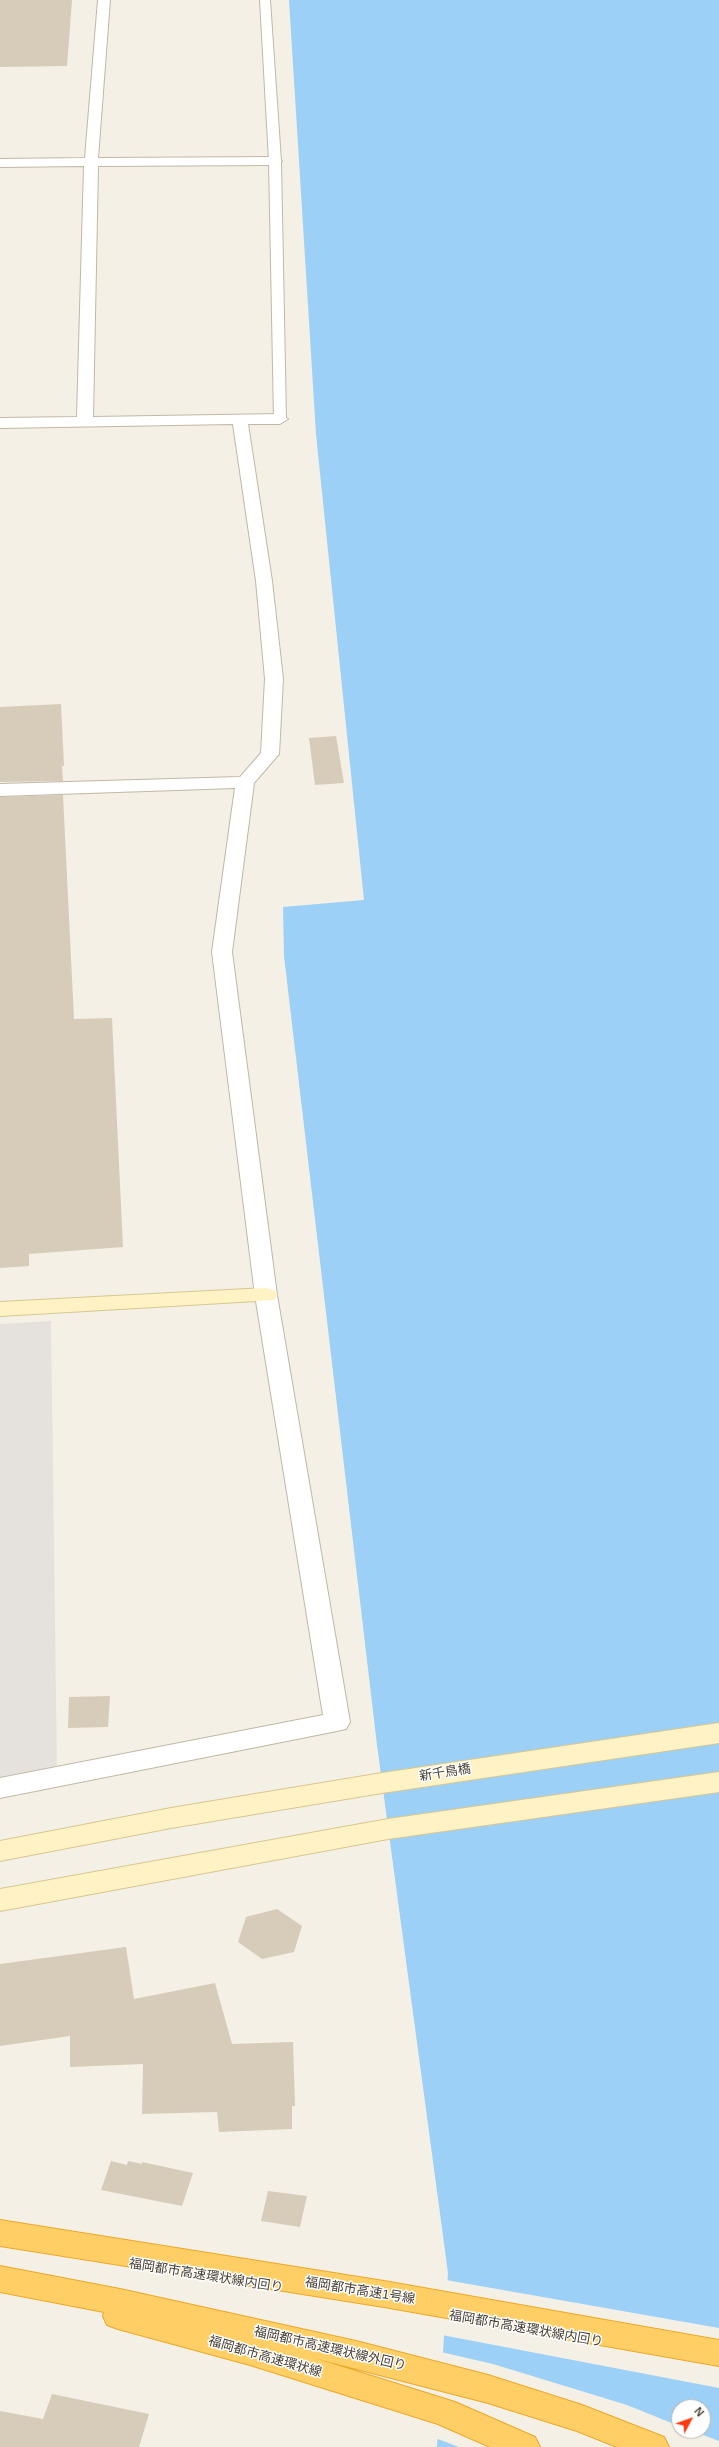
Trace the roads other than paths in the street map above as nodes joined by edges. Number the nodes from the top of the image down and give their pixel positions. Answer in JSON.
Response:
{"nodes":[{"id":1,"x":104,"y":0,"type":"edge"},
{"id":2,"x":265,"y":0,"type":"edge"},
{"id":3,"x":275,"y":161,"type":"junction"},
{"id":4,"x":0,"y":163,"type":"edge"},
{"id":5,"x":90,"y":163,"type":"junction"},
{"id":6,"x":280,"y":419,"type":"joint"},
{"id":7,"x":240,"y":420,"type":"junction"},
{"id":8,"x":85,"y":421,"type":"junction"},
{"id":9,"x":0,"y":423,"type":"edge"},
{"id":10,"x":245,"y":782,"type":"junction"},
{"id":11,"x":0,"y":790,"type":"edge"},
{"id":12,"x":266,"y":1295,"type":"junction"},
{"id":13,"x":0,"y":1309,"type":"edge"},
{"id":14,"x":719,"y":1733,"type":"edge"},
{"id":15,"x":719,"y":1782,"type":"edge"},
{"id":16,"x":0,"y":1788,"type":"edge"},
{"id":17,"x":0,"y":1851,"type":"edge"},
{"id":18,"x":0,"y":1900,"type":"edge"},
{"id":19,"x":0,"y":2233,"type":"edge"},
{"id":20,"x":0,"y":2245,"type":"edge"},
{"id":21,"x":0,"y":2279,"type":"edge"},
{"id":22,"x":0,"y":2288,"type":"edge"},
{"id":23,"x":719,"y":2353,"type":"edge"},
{"id":24,"x":719,"y":2363,"type":"edge"},
{"id":25,"x":524,"y":2447,"type":"edge"},
{"id":26,"x":653,"y":2447,"type":"edge"}],
"edges":[{"from":1,"to":5,"type":"street"},
{"from":2,"to":3,"type":"lane"},
{"from":3,"to":5,"type":"street"},
{"from":3,"to":6,"type":"lane"},
{"from":4,"to":5,"type":"street"},
{"from":5,"to":8,"type":"street"},
{"from":6,"to":7,"type":"street"},
{"from":7,"to":8,"type":"street"},
{"from":7,"to":10,"type":"street"},
{"from":8,"to":9,"type":"street"},
{"from":10,"to":11,"type":"street"},
{"from":10,"to":12,"type":"street"},
{"from":12,"to":13,"type":"street"},
{"from":12,"to":16,"type":"street"},
{"from":14,"to":17,"type":"street","name":"新千鳥橋"},
{"from":15,"to":18,"type":"street"},
{"from":19,"to":23,"type":"highway","name":"福岡都市高速1号線"},
{"from":20,"to":24,"type":"highway","name":"福岡都市高速環状線内回り"},
{"from":21,"to":26,"type":"highway","name":"福岡都市高速環状線外回り"},
{"from":22,"to":25,"type":"highway","name":"福岡都市高速環状線"}]}
